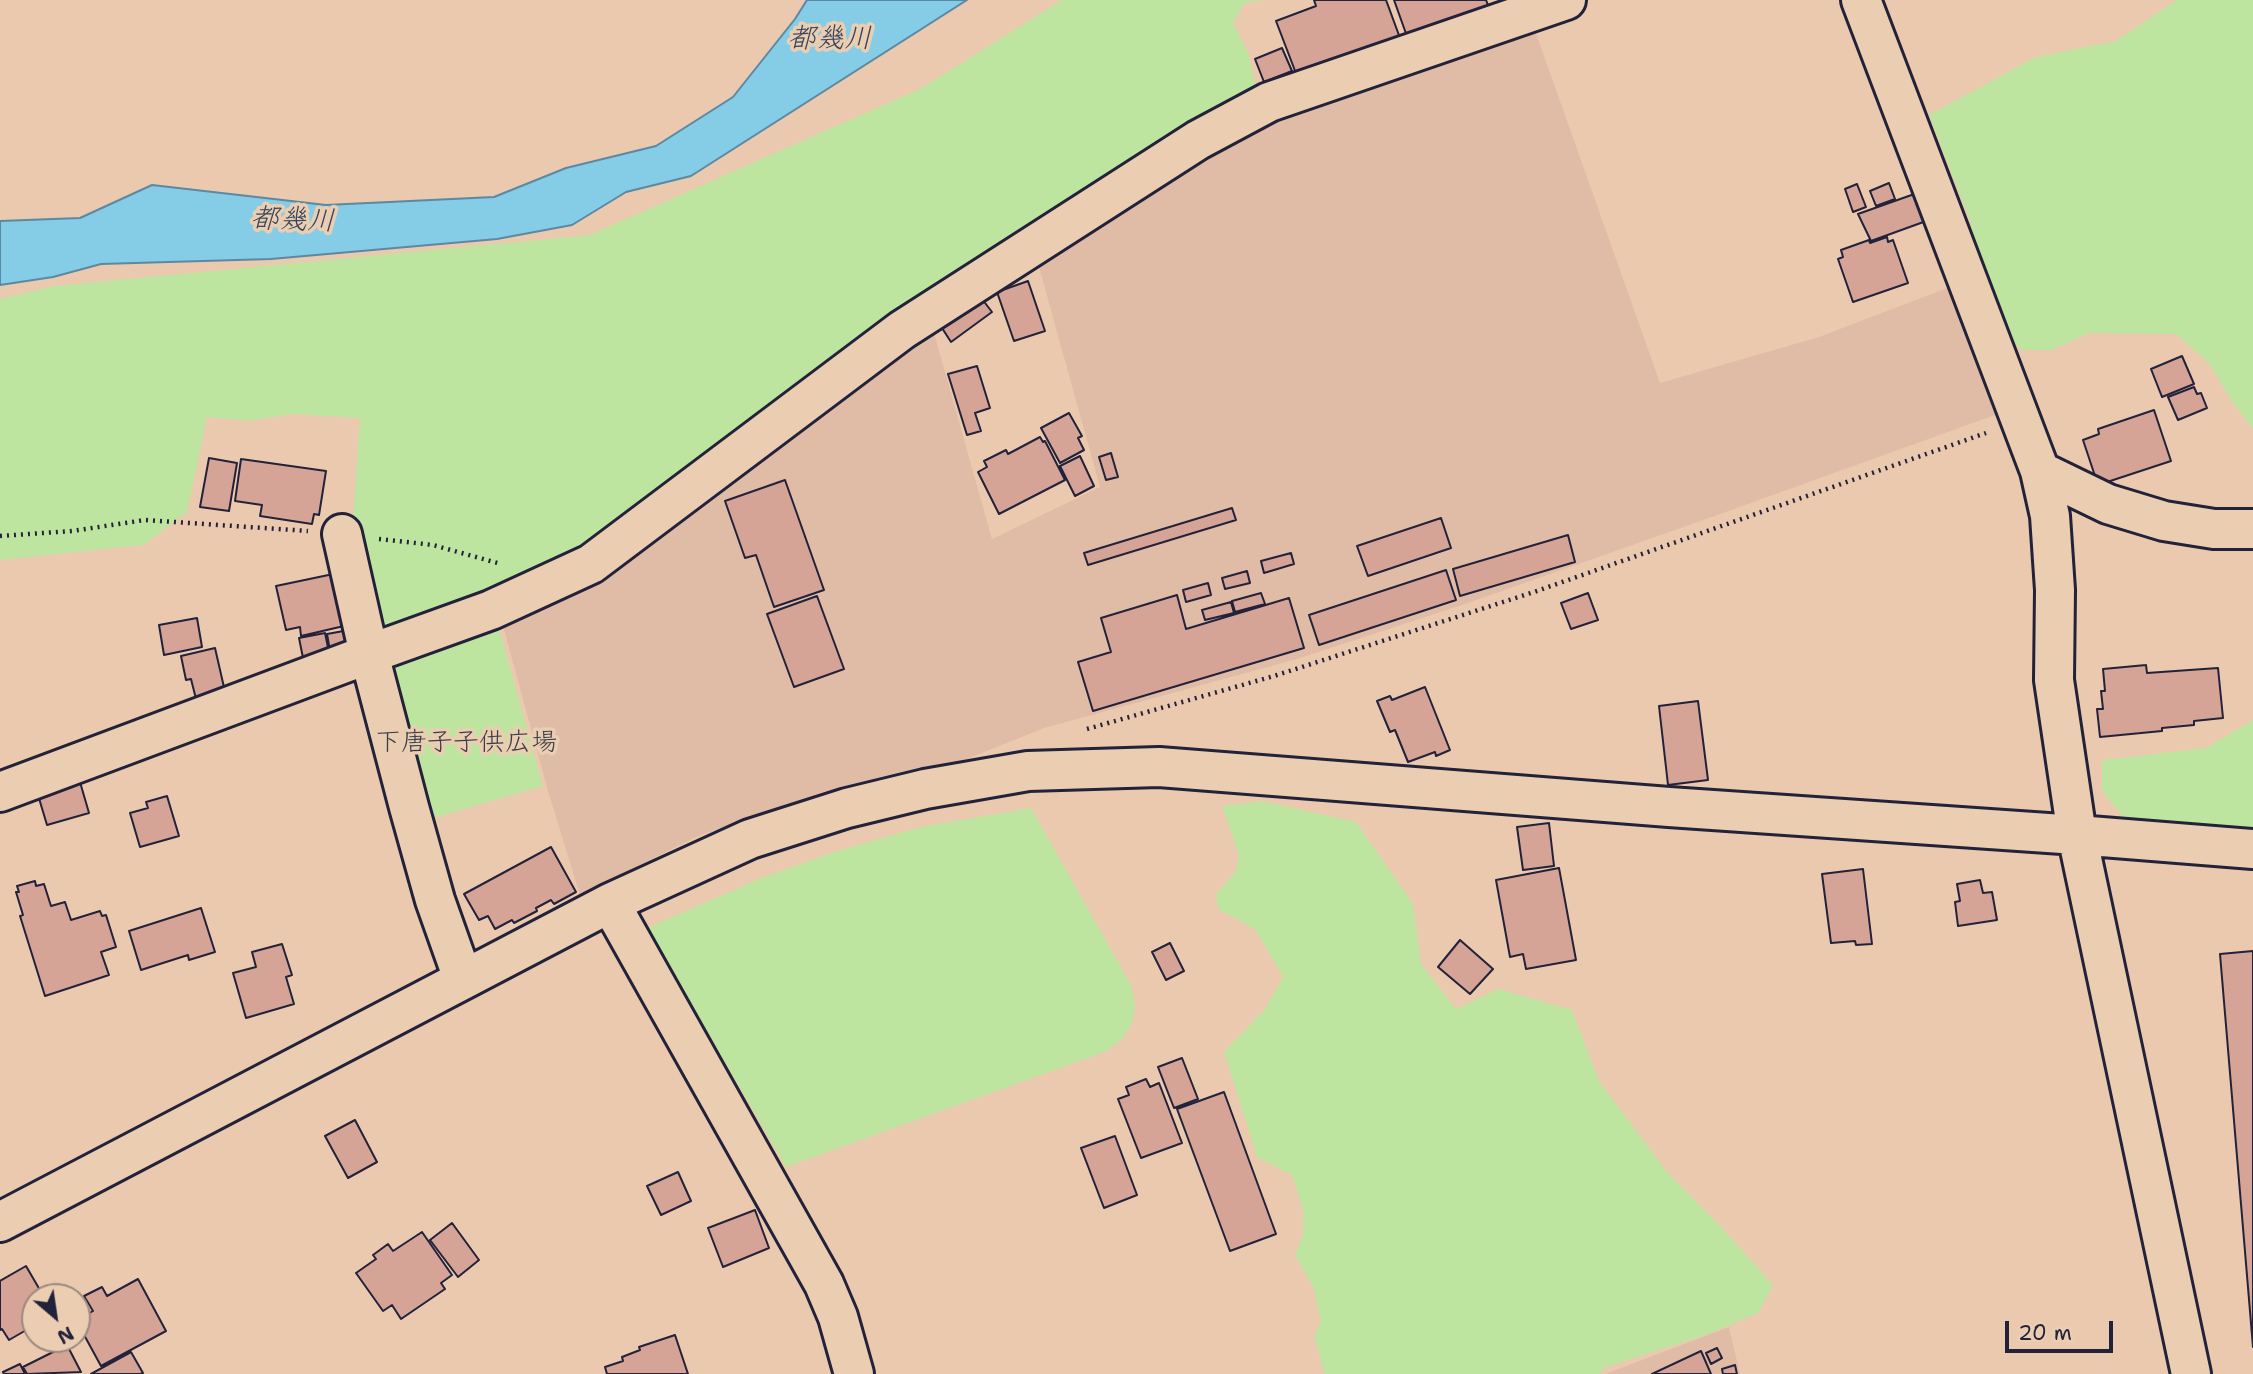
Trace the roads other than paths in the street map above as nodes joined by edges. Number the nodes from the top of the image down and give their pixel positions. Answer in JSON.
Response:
{"nodes":[{"id":1,"x":1566,"y":0,"type":"edge"},
{"id":2,"x":1861,"y":0,"type":"edge"},
{"id":3,"x":2040,"y":471,"type":"junction"},
{"id":4,"x":2253,"y":529,"type":"edge"},
{"id":5,"x":342,"y":534,"type":"road end"},
{"id":6,"x":369,"y":654,"type":"junction"},
{"id":7,"x":0,"y":792,"type":"edge"},
{"id":8,"x":2077,"y":835,"type":"junction"},
{"id":9,"x":2253,"y":849,"type":"edge"},
{"id":10,"x":610,"y":904,"type":"junction"},
{"id":11,"x":463,"y":979,"type":"junction"},
{"id":12,"x":0,"y":1222,"type":"edge"},
{"id":13,"x":855,"y":1374,"type":"edge"},
{"id":14,"x":2191,"y":1374,"type":"edge"}],
"edges":[{"from":1,"to":6,"type":"street"},
{"from":2,"to":3,"type":"street"},
{"from":3,"to":4,"type":"street"},
{"from":3,"to":8,"type":"street"},
{"from":5,"to":6,"type":"street"},
{"from":6,"to":7,"type":"street"},
{"from":6,"to":11,"type":"street"},
{"from":8,"to":9,"type":"street"},
{"from":8,"to":10,"type":"street"},
{"from":8,"to":14,"type":"street"},
{"from":10,"to":11,"type":"street"},
{"from":10,"to":13,"type":"street"},
{"from":11,"to":12,"type":"street"}]}
